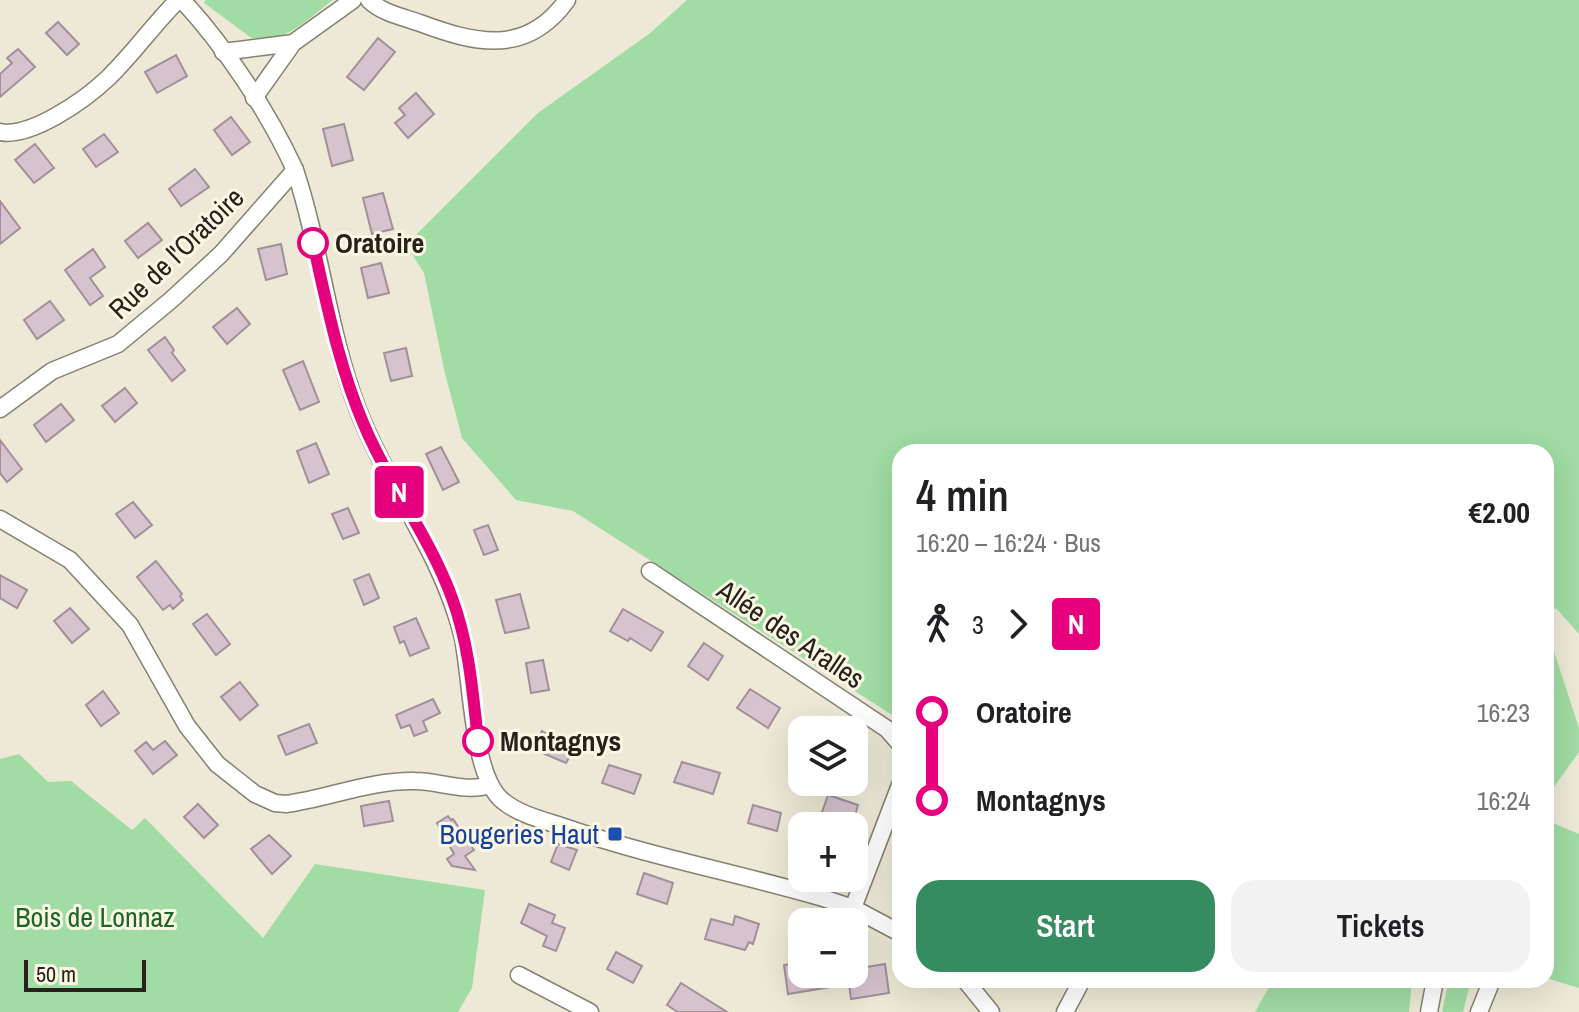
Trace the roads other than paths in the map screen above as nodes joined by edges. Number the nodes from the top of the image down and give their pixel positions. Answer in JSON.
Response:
{"nodes":[{"id":1,"x":180,"y":0,"type":"edge"},
{"id":2,"x":353,"y":0,"type":"edge"},
{"id":3,"x":369,"y":0,"type":"edge"},
{"id":4,"x":567,"y":0,"type":"edge"},
{"id":5,"x":293,"y":43,"type":"junction"},
{"id":6,"x":223,"y":52,"type":"junction"},
{"id":7,"x":254,"y":98,"type":"junction"},
{"id":8,"x":0,"y":132,"type":"edge"},
{"id":9,"x":295,"y":170,"type":"junction"},
{"id":10,"x":0,"y":409,"type":"edge"},
{"id":11,"x":0,"y":519,"type":"edge"},
{"id":12,"x":650,"y":571,"type":"dead end"},
{"id":13,"x":892,"y":735,"type":"edge"},
{"id":14,"x":489,"y":785,"type":"junction"},
{"id":15,"x":892,"y":806,"type":"edge"},
{"id":16,"x":853,"y":908,"type":"joint"},
{"id":17,"x":868,"y":916,"type":"edge"},
{"id":18,"x":892,"y":929,"type":"edge"},
{"id":19,"x":519,"y":975,"type":"dead end"},
{"id":20,"x":972,"y":988,"type":"edge"},
{"id":21,"x":1078,"y":988,"type":"edge"},
{"id":22,"x":1434,"y":988,"type":"edge"},
{"id":23,"x":1489,"y":988,"type":"edge"},
{"id":24,"x":590,"y":1012,"type":"edge"},
{"id":25,"x":991,"y":1012,"type":"edge"},
{"id":26,"x":1065,"y":1012,"type":"edge"},
{"id":27,"x":1429,"y":1012,"type":"edge"},
{"id":28,"x":1479,"y":1012,"type":"edge"}],
"edges":[{"from":1,"to":6,"type":"street"},
{"from":1,"to":8,"type":"street"},
{"from":2,"to":5,"type":"street"},
{"from":3,"to":4,"type":"street"},
{"from":5,"to":6,"type":"street"},
{"from":5,"to":7,"type":"street"},
{"from":6,"to":7,"type":"street"},
{"from":7,"to":9,"type":"street"},
{"from":9,"to":10,"type":"street","name":"Rue de l'Oratoire"},
{"from":9,"to":14,"type":"street"},
{"from":11,"to":14,"type":"street"},
{"from":12,"to":13,"type":"street","name":"Allée des Aralles"},
{"from":14,"to":16,"type":"street"},
{"from":15,"to":16,"type":"street"},
{"from":17,"to":18,"type":"street"},
{"from":19,"to":24,"type":"street"},
{"from":20,"to":25,"type":"street"},
{"from":21,"to":26,"type":"street"},
{"from":22,"to":27,"type":"street"},
{"from":23,"to":28,"type":"street"}]}
